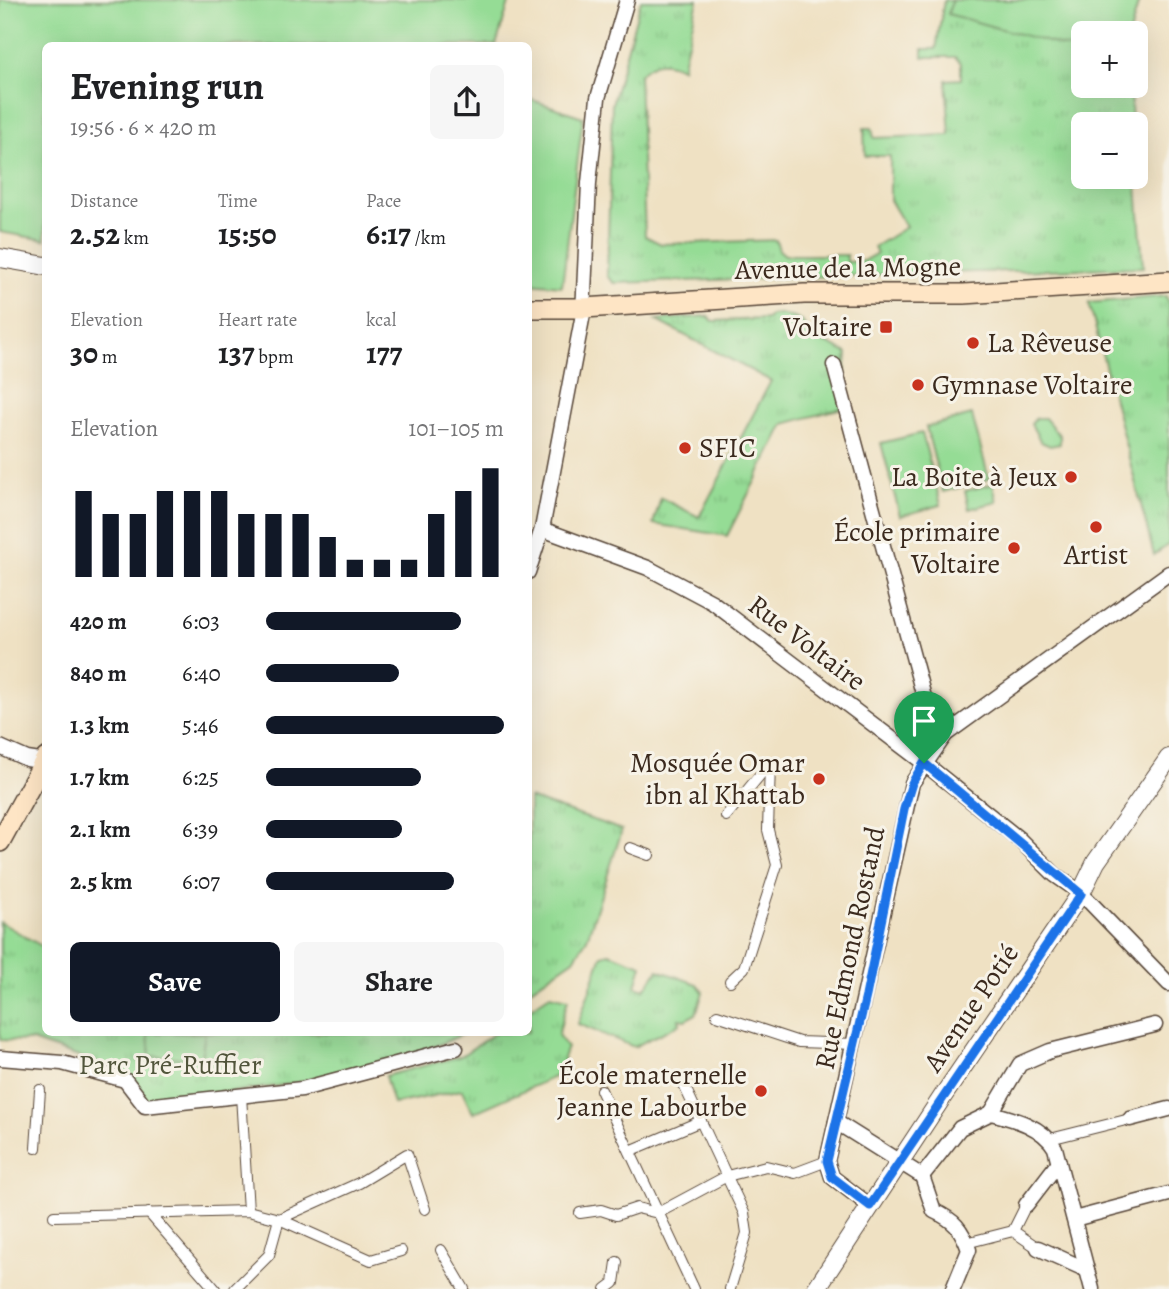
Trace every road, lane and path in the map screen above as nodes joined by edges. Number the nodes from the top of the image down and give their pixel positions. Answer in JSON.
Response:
{"nodes":[{"id":1,"x":627,"y":0,"type":"edge"},
{"id":2,"x":0,"y":258,"type":"edge"},
{"id":3,"x":42,"y":265,"type":"edge"},
{"id":4,"x":1169,"y":281,"type":"edge"},
{"id":5,"x":532,"y":308,"type":"edge"},
{"id":6,"x":584,"y":308,"type":"junction"},
{"id":7,"x":834,"y":365,"type":"dead end"},
{"id":8,"x":542,"y":529,"type":"junction"},
{"id":9,"x":532,"y":560,"type":"edge"},
{"id":10,"x":1169,"y":573,"type":"edge"},
{"id":11,"x":946,"y":734,"type":"junction"},
{"id":12,"x":0,"y":747,"type":"edge"},
{"id":13,"x":1169,"y":758,"type":"edge"},
{"id":14,"x":42,"y":759,"type":"edge"},
{"id":15,"x":924,"y":763,"type":"junction"},
{"id":16,"x":42,"y":765,"type":"edge"},
{"id":17,"x":726,"y":817,"type":"dead end"},
{"id":18,"x":0,"y":842,"type":"edge"},
{"id":19,"x":630,"y":848,"type":"dead end"},
{"id":20,"x":649,"y":855,"type":"dead end"},
{"id":21,"x":1081,"y":894,"type":"junction"},
{"id":22,"x":730,"y":981,"type":"dead end"},
{"id":23,"x":1169,"y":984,"type":"edge"},
{"id":24,"x":717,"y":1015,"type":"dead end"},
{"id":25,"x":1155,"y":1025,"type":"dead end"},
{"id":26,"x":855,"y":1044,"type":"junction"},
{"id":27,"x":456,"y":1048,"type":"dead end"},
{"id":28,"x":0,"y":1058,"type":"edge"},
{"id":29,"x":681,"y":1079,"type":"dead end"},
{"id":30,"x":40,"y":1090,"type":"dead end"},
{"id":31,"x":601,"y":1090,"type":"dead end"},
{"id":32,"x":242,"y":1095,"type":"junction"},
{"id":33,"x":1169,"y":1109,"type":"edge"},
{"id":34,"x":991,"y":1113,"type":"junction"},
{"id":35,"x":1130,"y":1119,"type":"joint"},
{"id":36,"x":701,"y":1121,"type":"junction"},
{"id":37,"x":836,"y":1122,"type":"junction"},
{"id":38,"x":1051,"y":1139,"type":"junction"},
{"id":39,"x":36,"y":1149,"type":"dead end"},
{"id":40,"x":630,"y":1151,"type":"junction"},
{"id":41,"x":827,"y":1161,"type":"junction"},
{"id":42,"x":1059,"y":1162,"type":"junction"},
{"id":43,"x":899,"y":1163,"type":"junction"},
{"id":44,"x":727,"y":1176,"type":"junction"},
{"id":45,"x":922,"y":1176,"type":"junction"},
{"id":46,"x":1169,"y":1194,"type":"edge"},
{"id":47,"x":1027,"y":1205,"type":"joint"},
{"id":48,"x":870,"y":1206,"type":"junction"},
{"id":49,"x":425,"y":1209,"type":"dead end"},
{"id":50,"x":248,"y":1211,"type":"junction"},
{"id":51,"x":149,"y":1213,"type":"junction"},
{"id":52,"x":580,"y":1213,"type":"dead end"},
{"id":53,"x":658,"y":1213,"type":"junction"},
{"id":54,"x":54,"y":1216,"type":"dead end"},
{"id":55,"x":279,"y":1219,"type":"junction"},
{"id":56,"x":1074,"y":1219,"type":"junction"},
{"id":57,"x":1013,"y":1231,"type":"junction"},
{"id":58,"x":967,"y":1243,"type":"junction"},
{"id":59,"x":1038,"y":1248,"type":"joint"},
{"id":60,"x":441,"y":1250,"type":"dead end"},
{"id":61,"x":401,"y":1251,"type":"dead end"},
{"id":62,"x":617,"y":1262,"type":"dead end"},
{"id":63,"x":1087,"y":1270,"type":"junction"},
{"id":64,"x":215,"y":1289,"type":"edge"},
{"id":65,"x":235,"y":1289,"type":"edge"},
{"id":66,"x":464,"y":1289,"type":"edge"},
{"id":67,"x":606,"y":1289,"type":"edge"},
{"id":68,"x":694,"y":1289,"type":"edge"},
{"id":69,"x":730,"y":1289,"type":"edge"},
{"id":70,"x":816,"y":1289,"type":"edge"},
{"id":71,"x":953,"y":1289,"type":"edge"},
{"id":72,"x":1093,"y":1289,"type":"edge"}],
"edges":[{"from":1,"to":6,"type":"street"},
{"from":2,"to":3,"type":"street"},
{"from":4,"to":6,"type":"main road","name":"Avenue de la Mogne"},
{"from":5,"to":6,"type":"main road","name":"Avenue de la Mogne"},
{"from":6,"to":8,"type":"street"},
{"from":7,"to":11,"type":"street"},
{"from":8,"to":9,"type":"street"},
{"from":8,"to":15,"type":"street","name":"Rue Voltaire"},
{"from":10,"to":11,"type":"street","name":"Rue Edmond Rostand"},
{"from":11,"to":15,"type":"street","name":"Rue Edmond Rostand"},
{"from":12,"to":14,"type":"street"},
{"from":13,"to":21,"type":"street","name":"Avenue Potié"},
{"from":15,"to":21,"type":"street","name":"Rue Voltaire"},
{"from":15,"to":26,"type":"street","name":"Rue Edmond Rostand"},
{"from":16,"to":18,"type":"main road"},
{"from":17,"to":22,"type":"street"},
{"from":19,"to":20,"type":"street"},
{"from":21,"to":23,"type":"street","name":"Rue Voltaire"},
{"from":21,"to":43,"type":"street","name":"Avenue Potié"},
{"from":24,"to":26,"type":"street"},
{"from":25,"to":34,"type":"street"},
{"from":26,"to":37,"type":"street","name":"Rue Edmond Rostand"},
{"from":27,"to":32,"type":"street"},
{"from":28,"to":32,"type":"street"},
{"from":29,"to":36,"type":"street"},
{"from":30,"to":39,"type":"street"},
{"from":31,"to":40,"type":"street"},
{"from":32,"to":50,"type":"street"},
{"from":33,"to":35,"type":"street"},
{"from":34,"to":38,"type":"street"},
{"from":34,"to":45,"type":"street"},
{"from":35,"to":38,"type":"street"},
{"from":36,"to":40,"type":"street"},
{"from":36,"to":44,"type":"street"},
{"from":37,"to":41,"type":"street","name":"Rue Edmond Rostand"},
{"from":37,"to":43,"type":"street"},
{"from":38,"to":42,"type":"street"},
{"from":40,"to":53,"type":"street"},
{"from":41,"to":44,"type":"street"},
{"from":41,"to":48,"type":"street"},
{"from":42,"to":47,"type":"street"},
{"from":42,"to":56,"type":"street"},
{"from":43,"to":45,"type":"street"},
{"from":43,"to":48,"type":"street","name":"Avenue Potié"},
{"from":44,"to":53,"type":"street"},
{"from":44,"to":69,"type":"street"},
{"from":45,"to":58,"type":"street"},
{"from":46,"to":56,"type":"street"},
{"from":47,"to":57,"type":"street"},
{"from":48,"to":70,"type":"street","name":"Avenue Potié"},
{"from":49,"to":55,"type":"street"},
{"from":50,"to":51,"type":"street"},
{"from":50,"to":55,"type":"street"},
{"from":51,"to":54,"type":"street"},
{"from":51,"to":64,"type":"street"},
{"from":52,"to":53,"type":"street"},
{"from":53,"to":68,"type":"street"},
{"from":55,"to":61,"type":"street"},
{"from":55,"to":65,"type":"street"},
{"from":56,"to":63,"type":"street"},
{"from":57,"to":58,"type":"street"},
{"from":57,"to":59,"type":"street"},
{"from":58,"to":71,"type":"street"},
{"from":59,"to":63,"type":"street"},
{"from":60,"to":66,"type":"street"},
{"from":62,"to":67,"type":"street"},
{"from":63,"to":72,"type":"street"}]}
